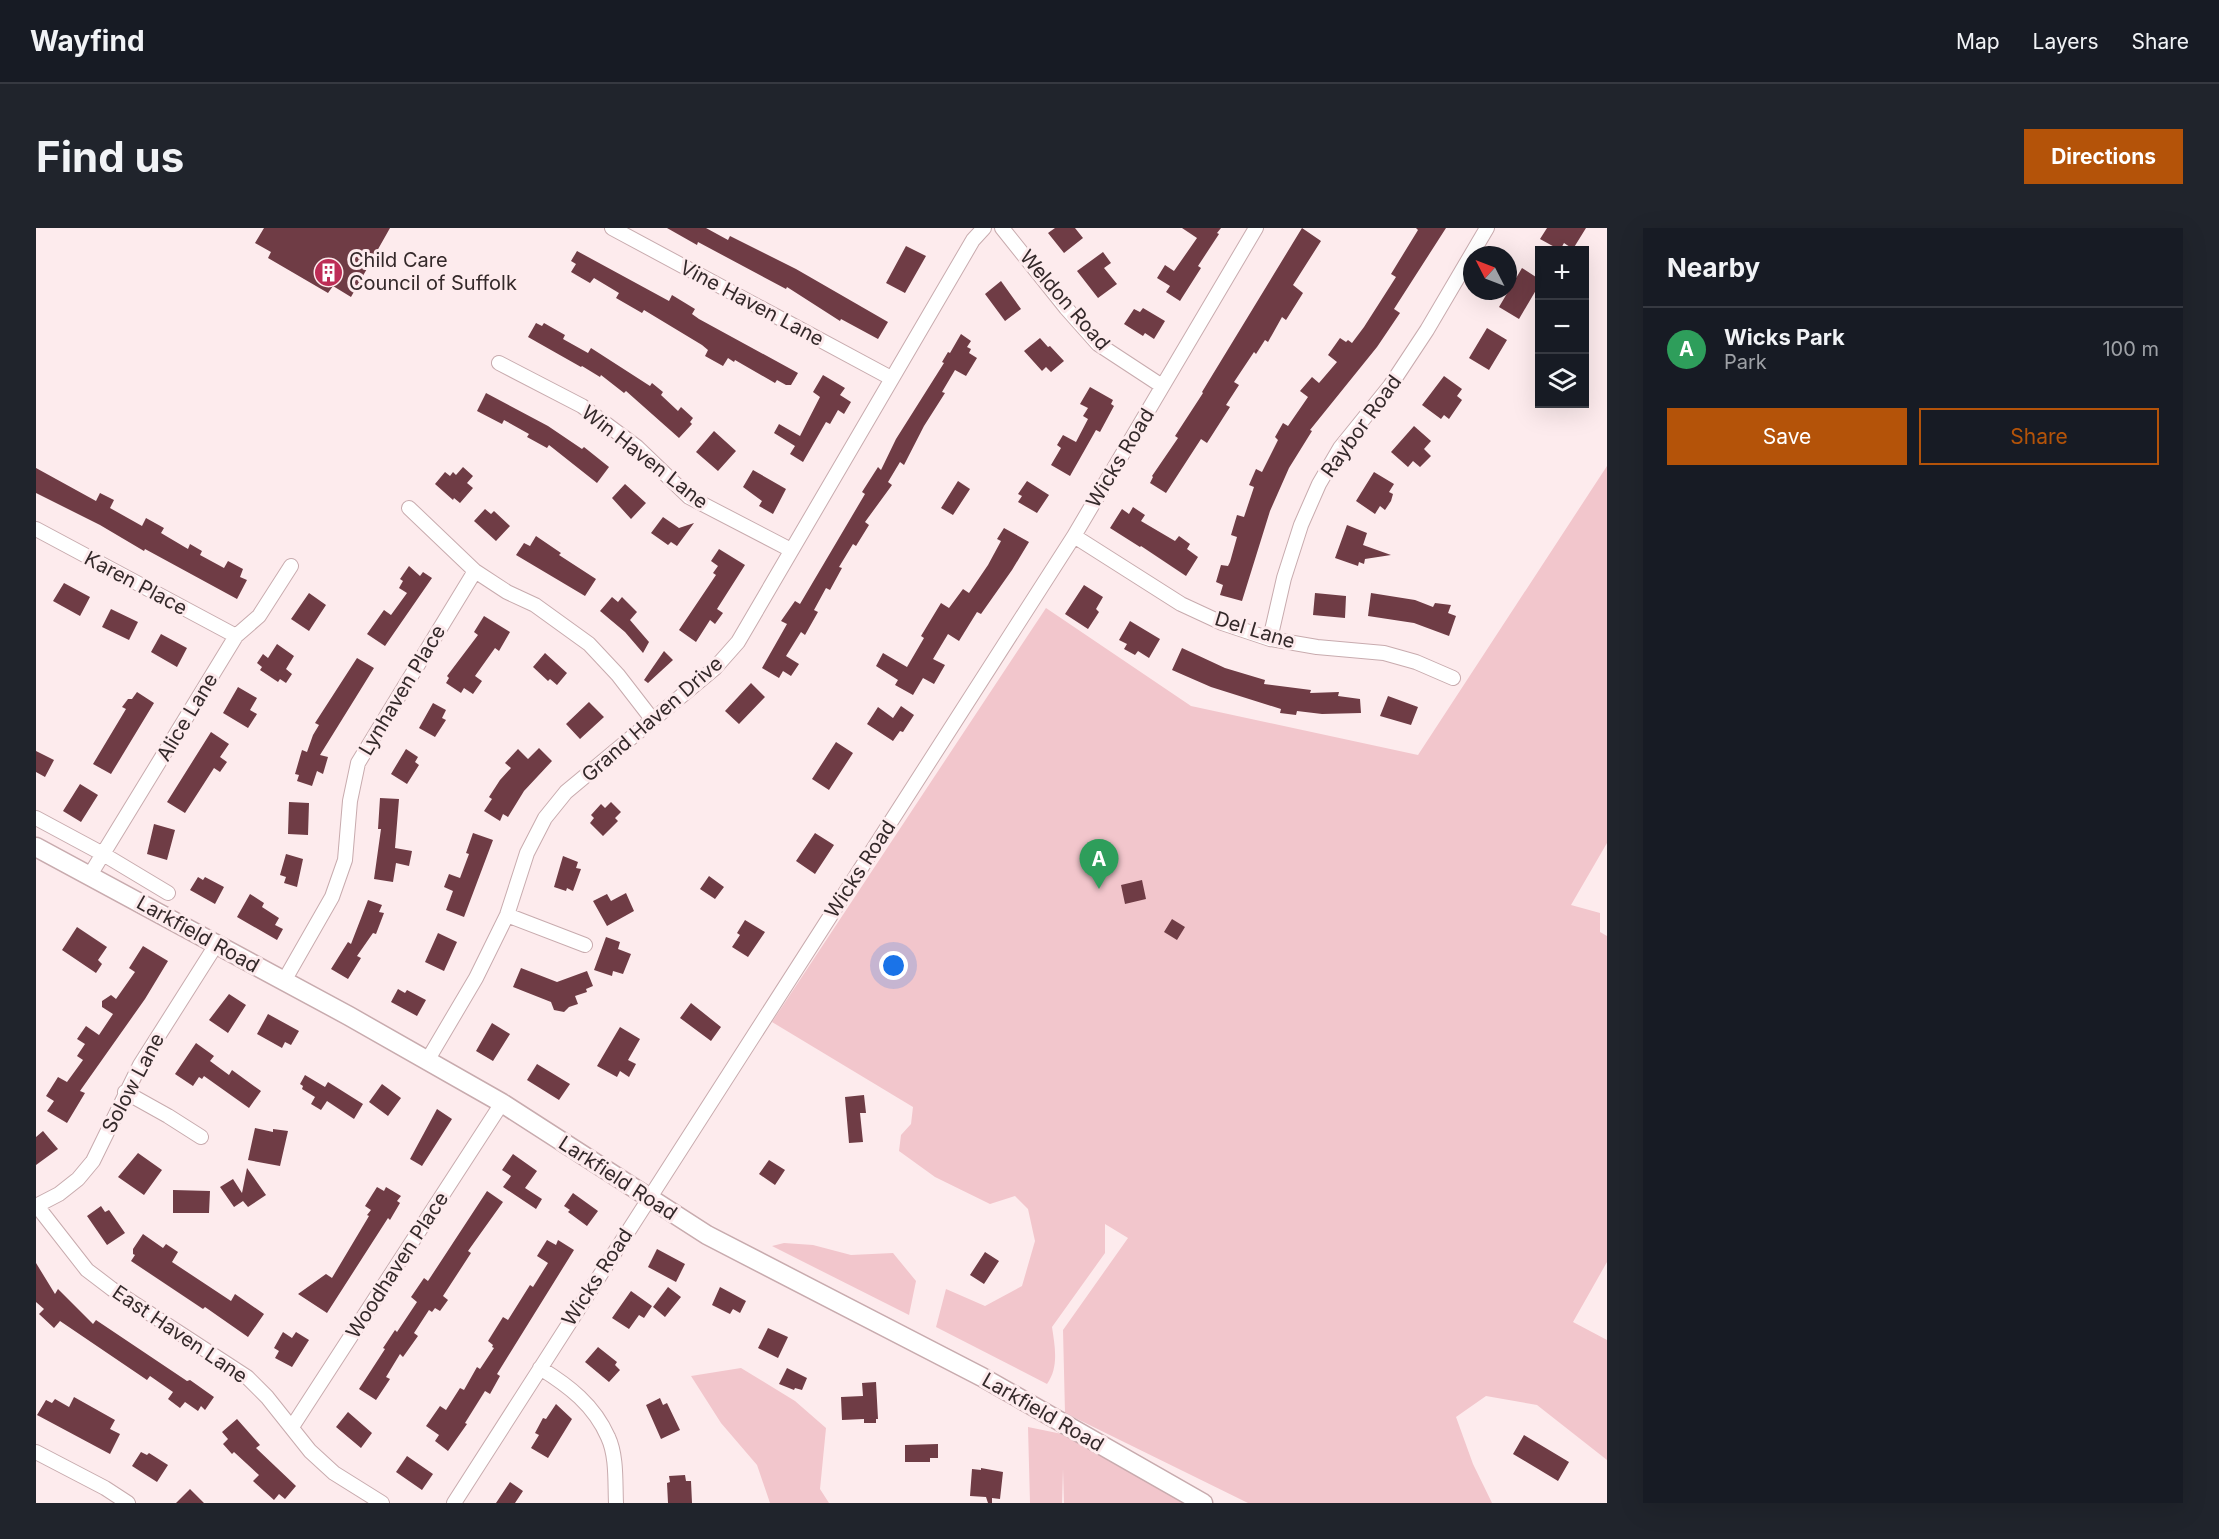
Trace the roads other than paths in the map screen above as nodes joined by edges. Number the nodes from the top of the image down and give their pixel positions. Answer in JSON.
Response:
{"nodes":[{"id":1,"x":612,"y":228,"type":"edge"},
{"id":2,"x":984,"y":228,"type":"edge"},
{"id":3,"x":1002,"y":228,"type":"edge"},
{"id":4,"x":1256,"y":228,"type":"edge"},
{"id":5,"x":1487,"y":228,"type":"edge"},
{"id":6,"x":499,"y":363,"type":"dead end"},
{"id":7,"x":891,"y":378,"type":"junction"},
{"id":8,"x":1162,"y":386,"type":"junction"},
{"id":9,"x":410,"y":508,"type":"dead end"},
{"id":10,"x":36,"y":529,"type":"edge"},
{"id":11,"x":1074,"y":536,"type":"junction"},
{"id":12,"x":791,"y":550,"type":"junction"},
{"id":13,"x":291,"y":566,"type":"dead end"},
{"id":14,"x":475,"y":571,"type":"junction"},
{"id":15,"x":236,"y":636,"type":"junction"},
{"id":16,"x":1270,"y":639,"type":"junction"},
{"id":17,"x":1453,"y":678,"type":"dead end"},
{"id":18,"x":652,"y":719,"type":"junction"},
{"id":19,"x":36,"y":818,"type":"edge"},
{"id":20,"x":36,"y":847,"type":"edge"},
{"id":21,"x":103,"y":854,"type":"junction"},
{"id":22,"x":90,"y":875,"type":"junction"},
{"id":23,"x":168,"y":893,"type":"dead end"},
{"id":24,"x":507,"y":915,"type":"junction"},
{"id":25,"x":216,"y":945,"type":"junction"},
{"id":26,"x":585,"y":945,"type":"dead end"},
{"id":27,"x":284,"y":981,"type":"junction"},
{"id":28,"x":427,"y":1062,"type":"junction"},
{"id":29,"x":125,"y":1092,"type":"junction"},
{"id":30,"x":502,"y":1103,"type":"junction"},
{"id":31,"x":201,"y":1137,"type":"dead end"},
{"id":32,"x":648,"y":1198,"type":"junction"},
{"id":33,"x":37,"y":1206,"type":"edge"},
{"id":34,"x":540,"y":1368,"type":"junction"},
{"id":35,"x":292,"y":1427,"type":"junction"},
{"id":36,"x":36,"y":1452,"type":"edge"},
{"id":37,"x":128,"y":1503,"type":"edge"},
{"id":38,"x":382,"y":1503,"type":"edge"},
{"id":39,"x":454,"y":1503,"type":"edge"},
{"id":40,"x":616,"y":1503,"type":"edge"},
{"id":41,"x":1203,"y":1503,"type":"edge"}],
"edges":[{"from":1,"to":7,"type":"street","name":"Vine Haven Lane"},
{"from":2,"to":7,"type":"street","name":"Grand Haven Drive"},
{"from":3,"to":8,"type":"street","name":"Weldon Road"},
{"from":4,"to":8,"type":"street","name":"Wicks Road"},
{"from":5,"to":16,"type":"street","name":"Raybor Road"},
{"from":6,"to":12,"type":"street","name":"Win Haven Lane"},
{"from":7,"to":12,"type":"street","name":"Grand Haven Drive"},
{"from":8,"to":11,"type":"street","name":"Wicks Road"},
{"from":9,"to":14,"type":"street"},
{"from":10,"to":15,"type":"street","name":"Karen Place"},
{"from":11,"to":16,"type":"street","name":"Del Lane"},
{"from":11,"to":32,"type":"street","name":"Wicks Road"},
{"from":12,"to":18,"type":"street","name":"Grand Haven Drive"},
{"from":13,"to":15,"type":"street","name":"Alice Lane"},
{"from":14,"to":18,"type":"street"},
{"from":14,"to":27,"type":"street","name":"Lynhaven Place"},
{"from":15,"to":21,"type":"street","name":"Alice Lane"},
{"from":16,"to":17,"type":"street","name":"Del Lane"},
{"from":18,"to":24,"type":"street","name":"Grand Haven Drive"},
{"from":19,"to":21,"type":"street","name":"Larkfield Road"},
{"from":20,"to":22,"type":"main road","name":"Larkfield Road"},
{"from":21,"to":22,"type":"street","name":"Alice Lane"},
{"from":21,"to":23,"type":"street","name":"Larkfield Road"},
{"from":22,"to":25,"type":"main road","name":"Larkfield Road"},
{"from":24,"to":26,"type":"street"},
{"from":24,"to":28,"type":"street","name":"Grand Haven Drive"},
{"from":25,"to":27,"type":"main road","name":"Larkfield Road"},
{"from":25,"to":29,"type":"street","name":"Solow Lane"},
{"from":27,"to":28,"type":"main road","name":"Larkfield Road"},
{"from":28,"to":30,"type":"main road","name":"Larkfield Road"},
{"from":29,"to":31,"type":"street"},
{"from":29,"to":33,"type":"street","name":"Solow Lane"},
{"from":30,"to":32,"type":"main road","name":"Larkfield Road"},
{"from":30,"to":35,"type":"street","name":"Woodhaven Place"},
{"from":32,"to":34,"type":"street","name":"Wicks Road"},
{"from":32,"to":41,"type":"main road","name":"Larkfield Road"},
{"from":33,"to":35,"type":"street","name":"East Haven Lane"},
{"from":34,"to":39,"type":"street","name":"Wicks Road"},
{"from":34,"to":40,"type":"street"},
{"from":35,"to":38,"type":"street","name":"East Haven Lane"},
{"from":36,"to":37,"type":"street"}]}
